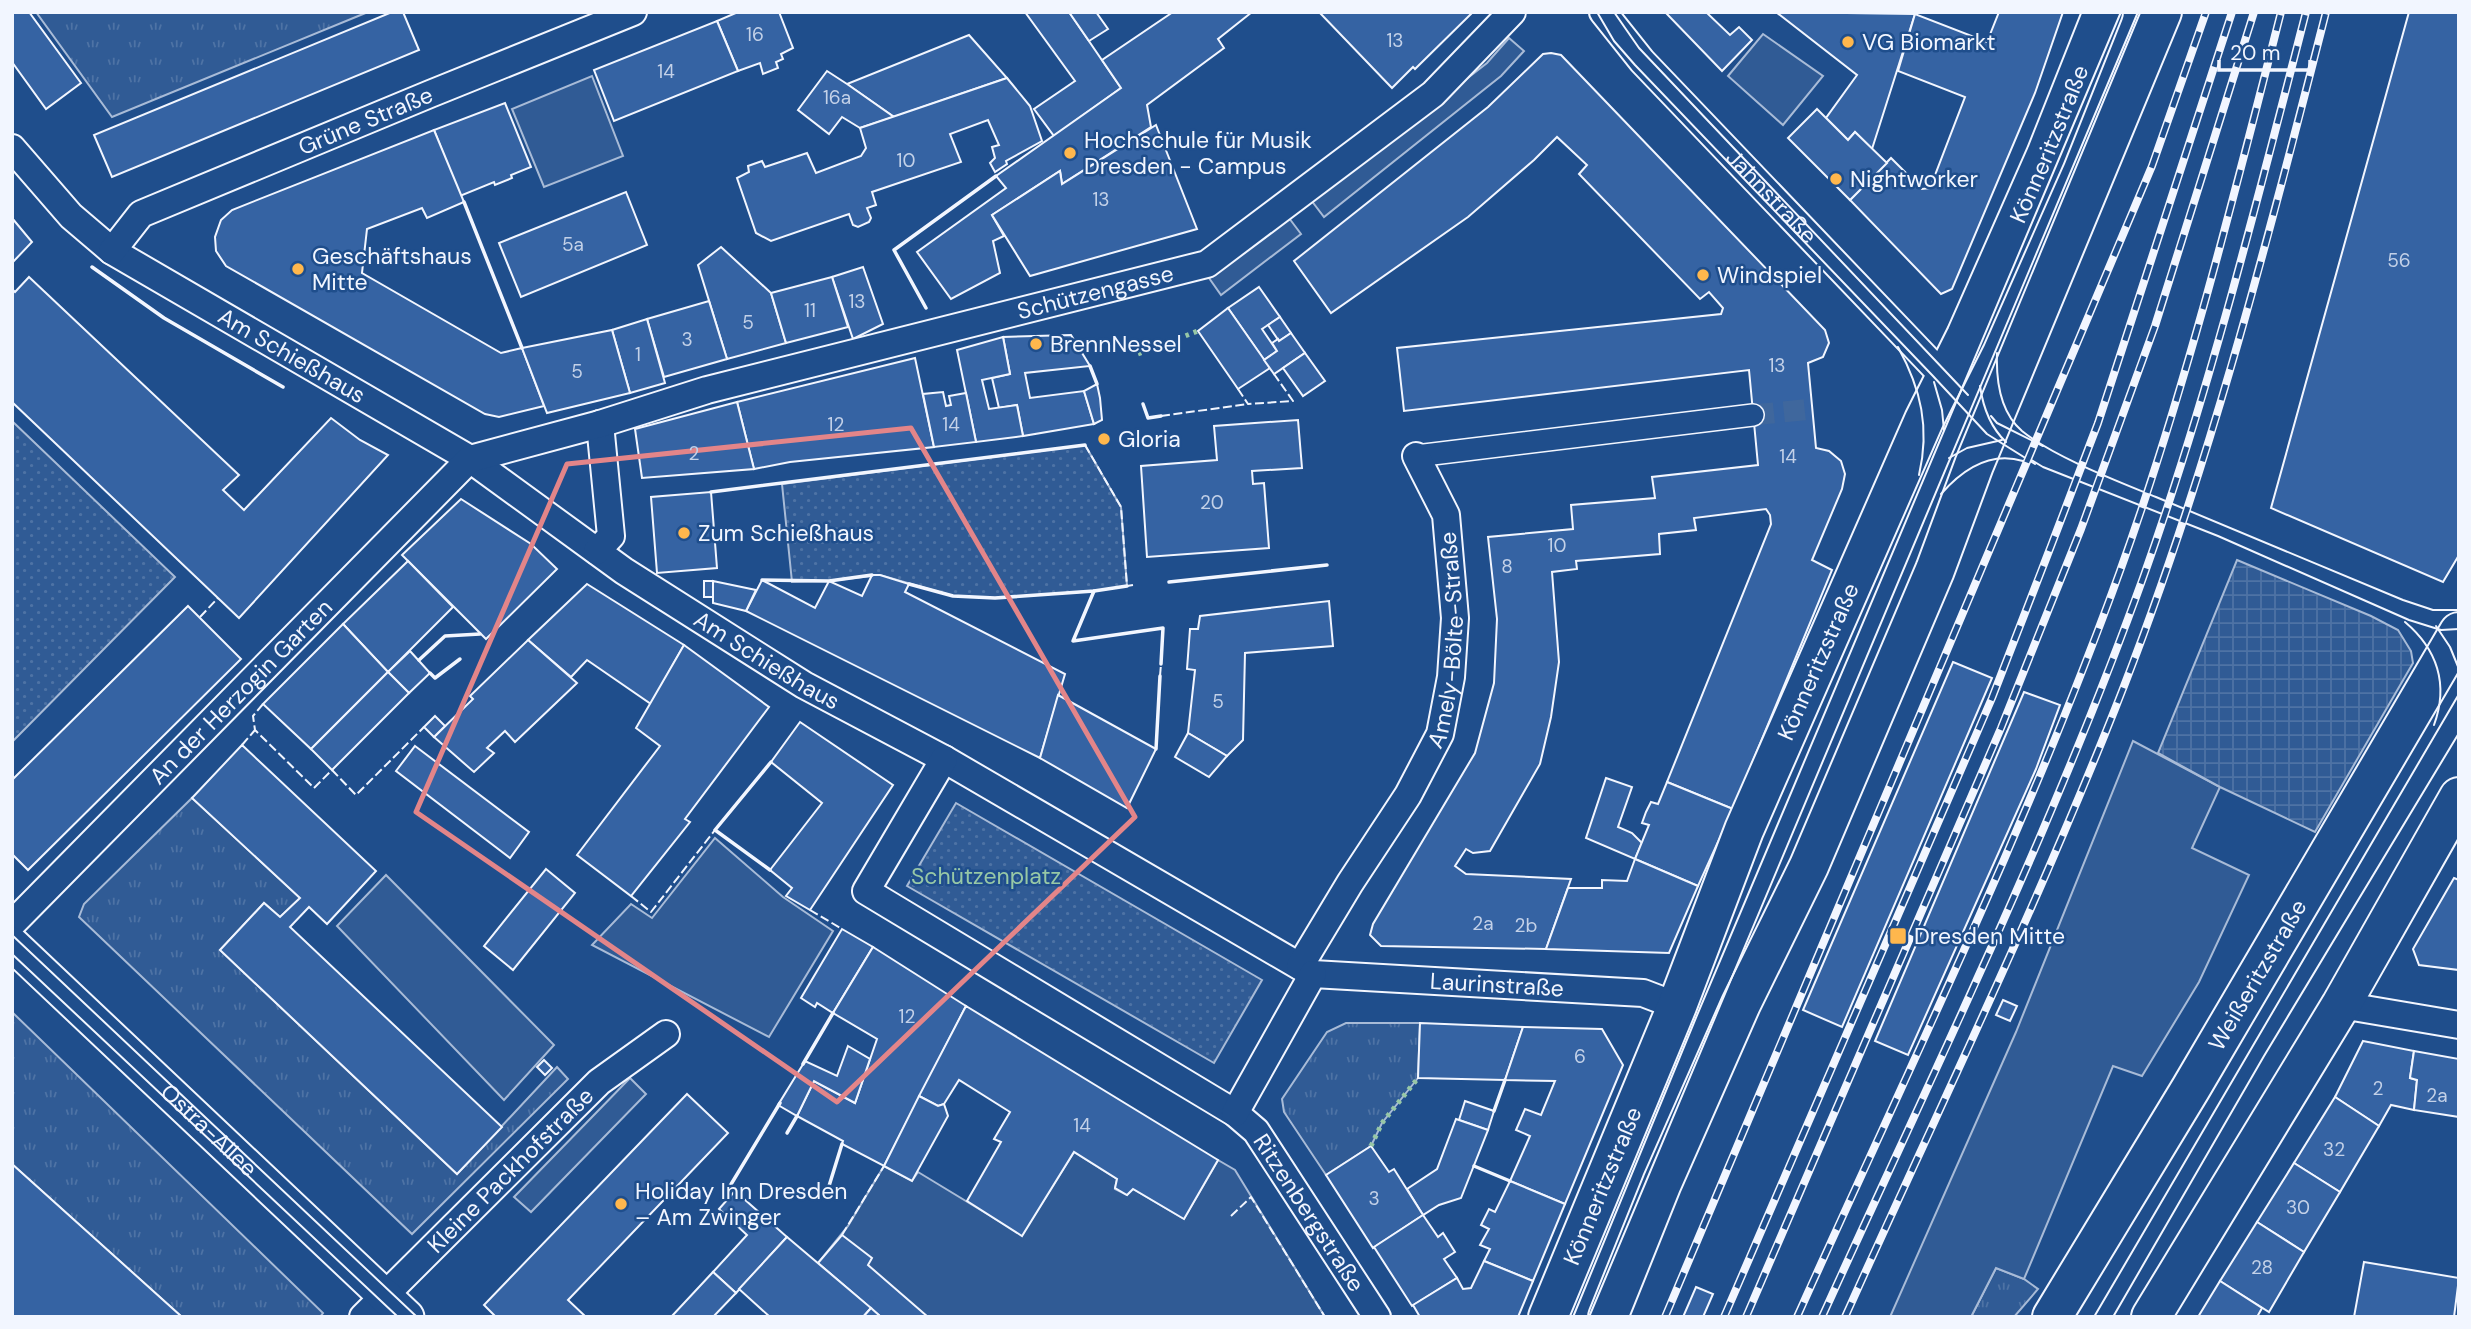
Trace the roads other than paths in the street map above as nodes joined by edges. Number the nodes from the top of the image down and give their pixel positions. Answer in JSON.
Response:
{"nodes":[{"id":1,"x":633,"y":12,"type":"edge"},
{"id":2,"x":1512,"y":12,"type":"edge"},
{"id":3,"x":1603,"y":12,"type":"edge"},
{"id":4,"x":2103,"y":12,"type":"edge"},
{"id":5,"x":2162,"y":12,"type":"edge"},
{"id":6,"x":12,"y":148,"type":"edge"},
{"id":7,"x":112,"y":251,"type":"junction"},
{"id":8,"x":1945,"y":378,"type":"junction"},
{"id":9,"x":1753,"y":415,"type":"tunnel mouth"},
{"id":10,"x":600,"y":424,"type":"junction"},
{"id":11,"x":1416,"y":456,"type":"joint"},
{"id":12,"x":470,"y":459,"type":"junction"},
{"id":13,"x":597,"y":551,"type":"junction"},
{"id":14,"x":2459,"y":632,"type":"edge"},
{"id":15,"x":944,"y":759,"type":"junction"},
{"id":16,"x":2459,"y":797,"type":"edge"},
{"id":17,"x":12,"y":924,"type":"edge"},
{"id":18,"x":12,"y":944,"type":"edge"},
{"id":19,"x":1307,"y":970,"type":"junction"},
{"id":20,"x":2341,"y":1005,"type":"junction"},
{"id":21,"x":1677,"y":1006,"type":"junction"},
{"id":22,"x":2459,"y":1025,"type":"edge"},
{"id":23,"x":666,"y":1034,"type":"dead end"},
{"id":24,"x":1236,"y":1113,"type":"junction"},
{"id":25,"x":385,"y":1310,"type":"edge"},
{"id":26,"x":1377,"y":1317,"type":"edge"},
{"id":27,"x":1549,"y":1317,"type":"edge"},
{"id":28,"x":1608,"y":1317,"type":"edge"},
{"id":29,"x":2052,"y":1317,"type":"edge"},
{"id":30,"x":2151,"y":1317,"type":"edge"}],
"edges":[{"from":1,"to":7,"type":"street","name":"Grüne Straße"},
{"from":2,"to":10,"type":"street","name":"Schützengasse"},
{"from":3,"to":8,"type":"street","name":"Jahnstraße"},
{"from":4,"to":8,"type":"main road","name":"Könneritzstraße"},
{"from":5,"to":28,"type":"main road"},
{"from":6,"to":7,"type":"street","name":"Am Schießhaus"},
{"from":7,"to":12,"type":"street","name":"Am Schießhaus"},
{"from":8,"to":21,"type":"main road","name":"Könneritzstraße"},
{"from":9,"to":11,"type":"street","name":"Amely-Bölte-Straße"},
{"from":10,"to":12,"type":"street"},
{"from":10,"to":13,"type":"street"},
{"from":11,"to":19,"type":"street","name":"Amely-Bölte-Straße"},
{"from":12,"to":13,"type":"street","name":"Am Schießhaus"},
{"from":12,"to":17,"type":"street","name":"An der Herzogin Garten"},
{"from":13,"to":15,"type":"street","name":"Am Schießhaus"},
{"from":14,"to":29,"type":"main road","name":"Weißeritzstraße"},
{"from":15,"to":19,"type":"street"},
{"from":15,"to":24,"type":"street"},
{"from":16,"to":20,"type":"main road"},
{"from":18,"to":25,"type":"street","name":"Ostra-Allee"},
{"from":19,"to":21,"type":"street","name":"Laurinstraße"},
{"from":19,"to":24,"type":"street"},
{"from":20,"to":22,"type":"street"},
{"from":20,"to":30,"type":"main road"},
{"from":21,"to":27,"type":"main road","name":"Könneritzstraße"},
{"from":23,"to":25,"type":"street","name":"Kleine Packhofstraße"},
{"from":24,"to":26,"type":"street","name":"Ritzenbergstraße"}]}
